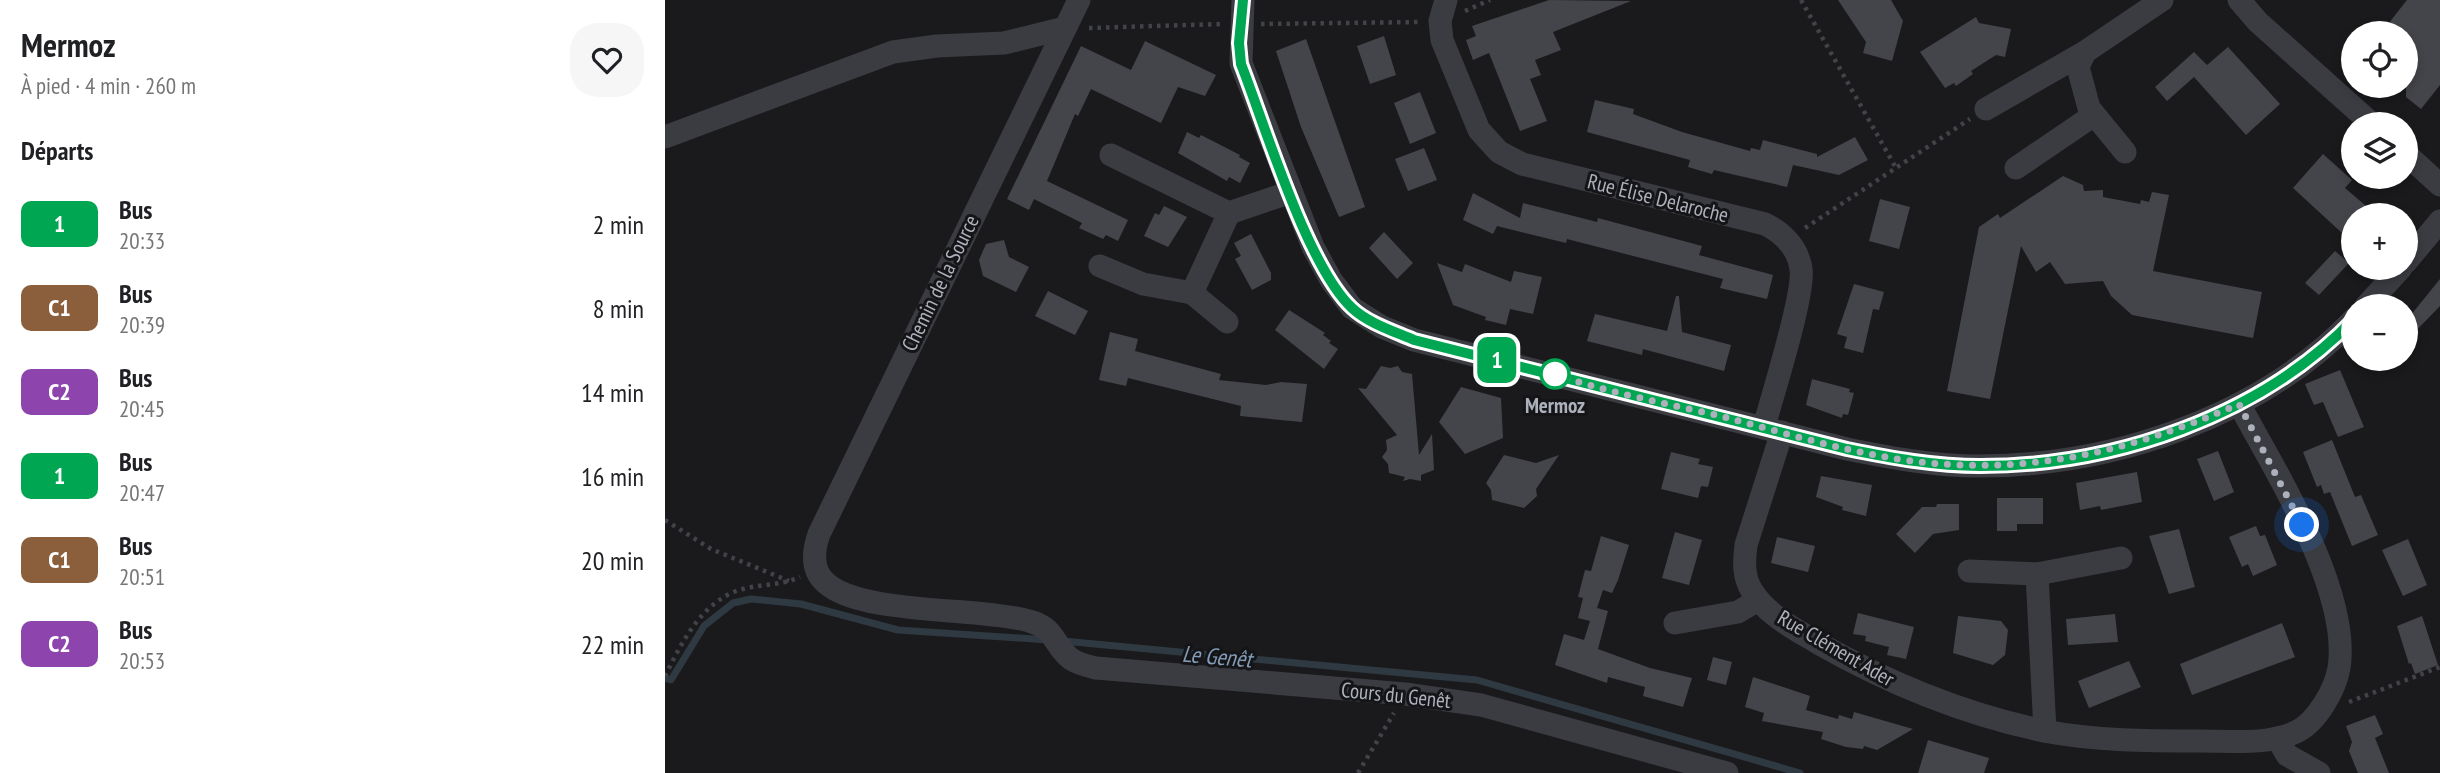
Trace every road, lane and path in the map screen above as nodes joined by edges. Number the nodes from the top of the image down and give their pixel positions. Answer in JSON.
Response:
{"nodes":[{"id":1,"x":1079,"y":0,"type":"edge"},
{"id":2,"x":1243,"y":0,"type":"edge"},
{"id":3,"x":1490,"y":0,"type":"edge"},
{"id":4,"x":1801,"y":0,"type":"edge"},
{"id":5,"x":2162,"y":0,"type":"edge"},
{"id":6,"x":2239,"y":0,"type":"edge"},
{"id":7,"x":1443,"y":11,"type":"edge"},
{"id":8,"x":1240,"y":24,"type":"junction"},
{"id":9,"x":1065,"y":29,"type":"junction"},
{"id":10,"x":2085,"y":52,"type":"junction"},
{"id":11,"x":1986,"y":108,"type":"joint"},
{"id":12,"x":2359,"y":112,"type":"edge"},
{"id":13,"x":2094,"y":115,"type":"junction"},
{"id":14,"x":665,"y":137,"type":"edge"},
{"id":15,"x":2125,"y":152,"type":"dead end"},
{"id":16,"x":1111,"y":155,"type":"dead end"},
{"id":17,"x":2418,"y":165,"type":"edge"},
{"id":18,"x":1896,"y":168,"type":"junction"},
{"id":19,"x":2016,"y":168,"type":"dead end"},
{"id":20,"x":2440,"y":185,"type":"edge"},
{"id":21,"x":1291,"y":192,"type":"junction"},
{"id":22,"x":1229,"y":213,"type":"junction"},
{"id":23,"x":2440,"y":221,"type":"edge"},
{"id":24,"x":1785,"y":237,"type":"junction"},
{"id":25,"x":2418,"y":248,"type":"edge"},
{"id":26,"x":1100,"y":266,"type":"dead end"},
{"id":27,"x":2390,"y":280,"type":"edge"},
{"id":28,"x":1192,"y":293,"type":"junction"},
{"id":29,"x":2377,"y":294,"type":"edge"},
{"id":30,"x":1227,"y":321,"type":"dead end"},
{"id":31,"x":2341,"y":330,"type":"edge"},
{"id":32,"x":2239,"y":404,"type":"junction"},
{"id":33,"x":1773,"y":430,"type":"junction"},
{"id":34,"x":665,"y":520,"type":"edge"},
{"id":35,"x":2121,"y":558,"type":"dead end"},
{"id":36,"x":816,"y":570,"type":"junction"},
{"id":37,"x":1969,"y":572,"type":"dead end"},
{"id":38,"x":2037,"y":574,"type":"junction"},
{"id":39,"x":790,"y":582,"type":"junction"},
{"id":40,"x":1758,"y":600,"type":"junction"},
{"id":41,"x":1675,"y":623,"type":"dead end"},
{"id":42,"x":2440,"y":667,"type":"edge"},
{"id":43,"x":665,"y":676,"type":"edge"},
{"id":44,"x":1405,"y":694,"type":"junction"},
{"id":45,"x":2328,"y":697,"type":"junction"},
{"id":46,"x":2045,"y":731,"type":"junction"},
{"id":47,"x":2277,"y":738,"type":"junction"},
{"id":48,"x":1358,"y":773,"type":"edge"},
{"id":49,"x":1727,"y":773,"type":"edge"},
{"id":50,"x":2319,"y":773,"type":"edge"}],
"edges":[{"from":1,"to":9,"type":"street","name":"Chemin de la Source"},
{"from":2,"to":8,"type":"street"},
{"from":3,"to":7,"type":"path"},
{"from":4,"to":18,"type":"path"},
{"from":5,"to":10,"type":"street"},
{"from":6,"to":12,"type":"street"},
{"from":7,"to":8,"type":"path"},
{"from":7,"to":24,"type":"street","name":"Rue Élise Delaroche"},
{"from":8,"to":9,"type":"path"},
{"from":8,"to":21,"type":"street"},
{"from":9,"to":14,"type":"street"},
{"from":9,"to":36,"type":"street","name":"Chemin de la Source"},
{"from":10,"to":11,"type":"street"},
{"from":10,"to":13,"type":"street"},
{"from":11,"to":18,"type":"path"},
{"from":13,"to":15,"type":"street"},
{"from":13,"to":19,"type":"street"},
{"from":16,"to":22,"type":"street"},
{"from":17,"to":20,"type":"street"},
{"from":18,"to":24,"type":"path"},
{"from":21,"to":22,"type":"street"},
{"from":21,"to":33,"type":"street"},
{"from":22,"to":28,"type":"street"},
{"from":23,"to":25,"type":"street"},
{"from":24,"to":33,"type":"street"},
{"from":26,"to":28,"type":"street"},
{"from":27,"to":29,"type":"street"},
{"from":28,"to":30,"type":"street"},
{"from":31,"to":32,"type":"street"},
{"from":32,"to":33,"type":"street"},
{"from":32,"to":45,"type":"street","name":"Rue Clément Ader"},
{"from":33,"to":40,"type":"street","name":"Rue Clément Ader"},
{"from":34,"to":39,"type":"path"},
{"from":35,"to":38,"type":"street"},
{"from":36,"to":39,"type":"path"},
{"from":36,"to":44,"type":"street","name":"Cours du Genêt"},
{"from":37,"to":38,"type":"street"},
{"from":38,"to":46,"type":"street"},
{"from":39,"to":43,"type":"path"},
{"from":40,"to":41,"type":"street"},
{"from":40,"to":46,"type":"street","name":"Rue Clément Ader"},
{"from":42,"to":45,"type":"path"},
{"from":44,"to":48,"type":"path"},
{"from":44,"to":49,"type":"street","name":"Cours du Genêt"},
{"from":45,"to":47,"type":"street","name":"Rue Clément Ader"},
{"from":46,"to":47,"type":"street","name":"Rue Clément Ader"},
{"from":47,"to":50,"type":"street"}]}
